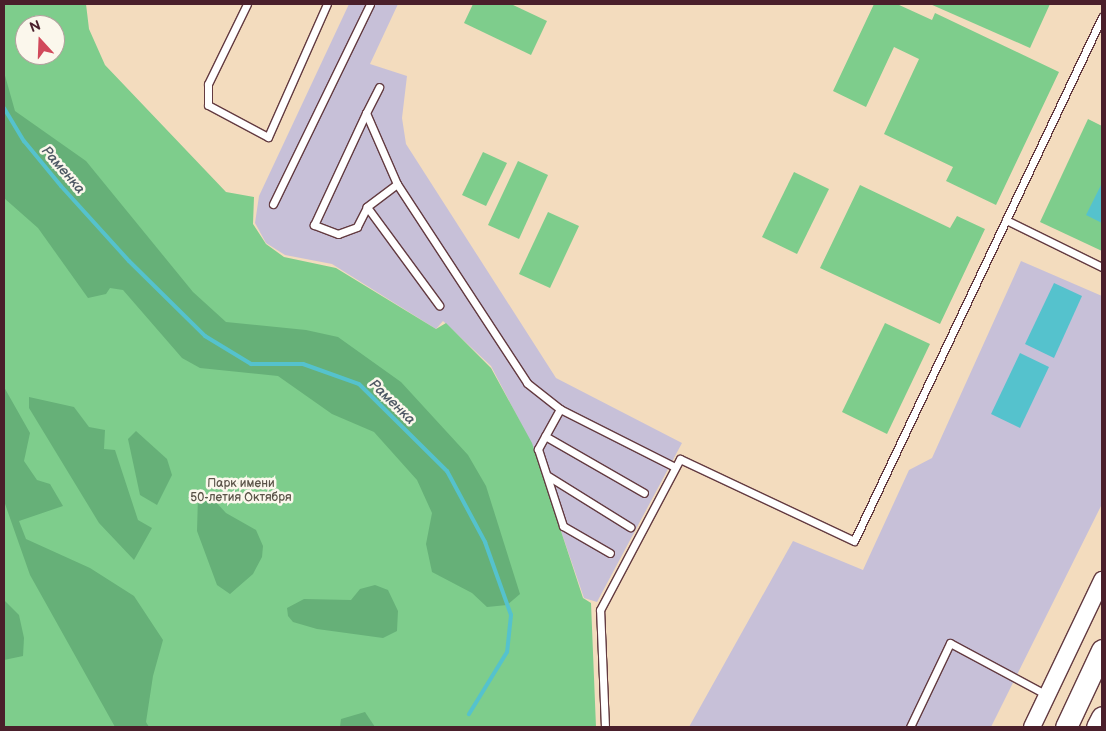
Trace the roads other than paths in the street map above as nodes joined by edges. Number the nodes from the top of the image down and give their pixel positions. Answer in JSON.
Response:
{"nodes":[{"id":1,"x":247,"y":4,"type":"edge"},
{"id":2,"x":328,"y":4,"type":"edge"},
{"id":3,"x":370,"y":4,"type":"edge"},
{"id":4,"x":1102,"y":17,"type":"edge"},
{"id":5,"x":379,"y":87,"type":"dead end"},
{"id":6,"x":366,"y":113,"type":"junction"},
{"id":7,"x":397,"y":184,"type":"junction"},
{"id":8,"x":273,"y":204,"type":"dead end"},
{"id":9,"x":367,"y":207,"type":"junction"},
{"id":10,"x":1006,"y":220,"type":"junction"},
{"id":11,"x":1102,"y":267,"type":"edge"},
{"id":12,"x":439,"y":305,"type":"dead end"},
{"id":13,"x":560,"y":409,"type":"junction"},
{"id":14,"x":545,"y":436,"type":"junction"},
{"id":15,"x":675,"y":467,"type":"junction"},
{"id":16,"x":548,"y":476,"type":"junction"},
{"id":17,"x":644,"y":493,"type":"dead end"},
{"id":18,"x":630,"y":527,"type":"dead end"},
{"id":19,"x":610,"y":554,"type":"dead end"},
{"id":20,"x":1102,"y":580,"type":"edge"},
{"id":21,"x":1102,"y":650,"type":"edge"},
{"id":22,"x":1047,"y":695,"type":"junction"},
{"id":23,"x":1102,"y":717,"type":"edge"},
{"id":24,"x":605,"y":727,"type":"edge"},
{"id":25,"x":910,"y":727,"type":"edge"},
{"id":26,"x":1032,"y":727,"type":"edge"},
{"id":27,"x":1066,"y":727,"type":"edge"},
{"id":28,"x":1097,"y":727,"type":"edge"}],
"edges":[{"from":1,"to":2,"type":"lane"},
{"from":3,"to":8,"type":"lane"},
{"from":4,"to":10,"type":"lane"},
{"from":5,"to":6,"type":"lane"},
{"from":6,"to":7,"type":"lane"},
{"from":6,"to":9,"type":"lane"},
{"from":7,"to":9,"type":"lane"},
{"from":7,"to":13,"type":"lane"},
{"from":9,"to":12,"type":"lane"},
{"from":10,"to":11,"type":"lane"},
{"from":10,"to":15,"type":"lane"},
{"from":13,"to":14,"type":"lane"},
{"from":13,"to":15,"type":"lane"},
{"from":14,"to":16,"type":"lane"},
{"from":14,"to":17,"type":"lane"},
{"from":15,"to":24,"type":"lane"},
{"from":16,"to":18,"type":"lane"},
{"from":16,"to":19,"type":"lane"},
{"from":20,"to":22,"type":"street"},
{"from":21,"to":27,"type":"main road"},
{"from":22,"to":25,"type":"lane"},
{"from":22,"to":26,"type":"street"},
{"from":23,"to":28,"type":"main road"}]}
